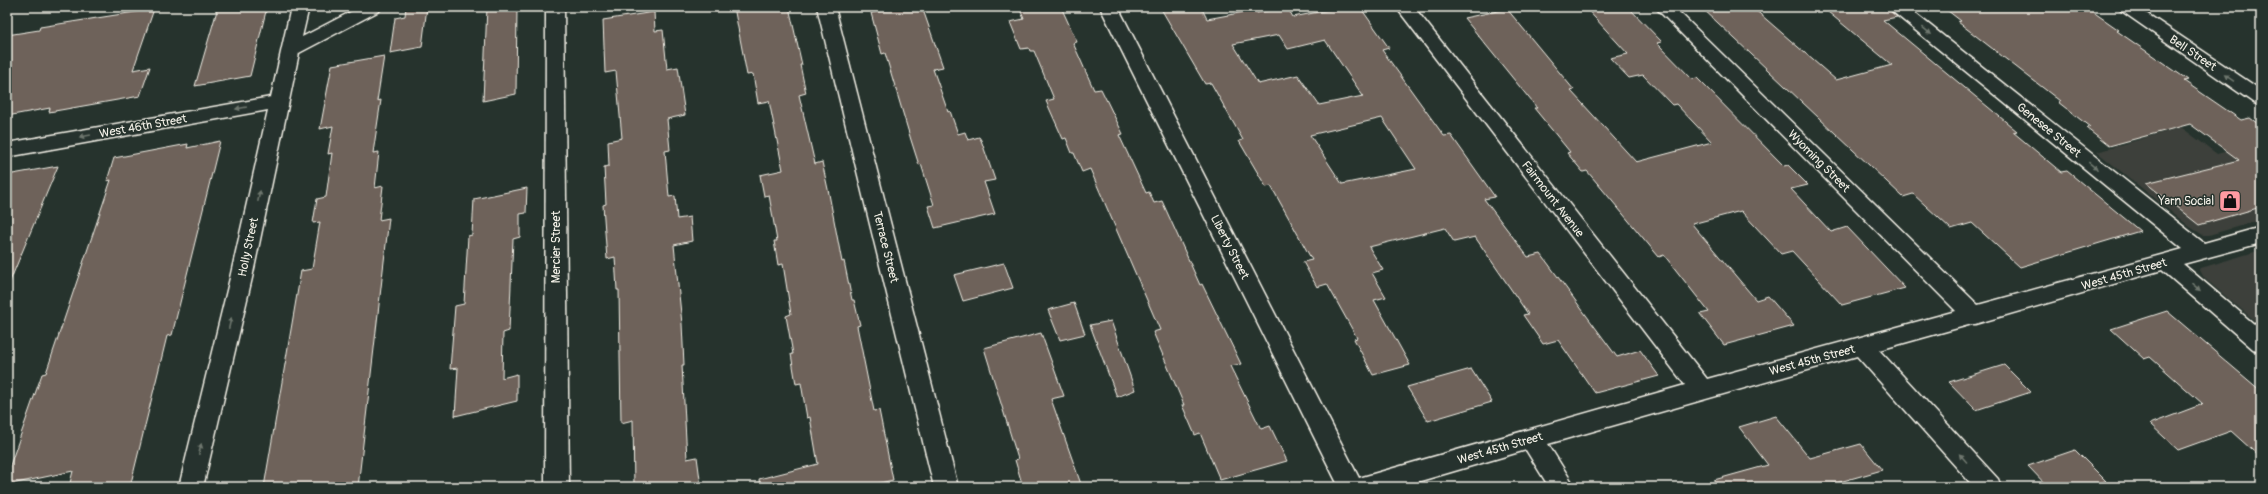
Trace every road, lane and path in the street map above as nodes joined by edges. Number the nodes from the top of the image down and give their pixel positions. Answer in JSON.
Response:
{"nodes":[{"id":1,"x":300,"y":7,"type":"edge"},
{"id":2,"x":373,"y":7,"type":"edge"},
{"id":3,"x":555,"y":7,"type":"edge"},
{"id":4,"x":826,"y":7,"type":"edge"},
{"id":5,"x":1109,"y":7,"type":"edge"},
{"id":6,"x":1405,"y":7,"type":"edge"},
{"id":7,"x":1664,"y":7,"type":"edge"},
{"id":8,"x":1896,"y":7,"type":"edge"},
{"id":9,"x":2125,"y":7,"type":"edge"},
{"id":10,"x":291,"y":50,"type":"junction"},
{"id":11,"x":2261,"y":99,"type":"edge"},
{"id":12,"x":279,"y":102,"type":"junction"},
{"id":13,"x":7,"y":150,"type":"edge"},
{"id":14,"x":2261,"y":235,"type":"edge"},
{"id":15,"x":2201,"y":252,"type":"junction"},
{"id":16,"x":2166,"y":262,"type":"junction"},
{"id":17,"x":1975,"y":316,"type":"junction"},
{"id":18,"x":2261,"y":343,"type":"edge"},
{"id":19,"x":1863,"y":347,"type":"junction"},
{"id":20,"x":1702,"y":390,"type":"junction"},
{"id":21,"x":1532,"y":439,"type":"junction"},
{"id":22,"x":191,"y":487,"type":"edge"},
{"id":23,"x":557,"y":487,"type":"edge"},
{"id":24,"x":946,"y":487,"type":"edge"},
{"id":25,"x":1351,"y":487,"type":"edge"},
{"id":26,"x":1363,"y":487,"type":"edge"},
{"id":27,"x":1563,"y":487,"type":"edge"},
{"id":28,"x":1989,"y":487,"type":"edge"}],
"edges":[{"from":1,"to":10,"type":"street","name":"Holly Street"},
{"from":2,"to":10,"type":"street"},
{"from":3,"to":23,"type":"street","name":"Mercier Street"},
{"from":4,"to":24,"type":"street","name":"Terrace Street"},
{"from":5,"to":25,"type":"street","name":"Liberty Street"},
{"from":6,"to":20,"type":"street","name":"Fairmount Avenue"},
{"from":7,"to":17,"type":"street","name":"Wyoming Street"},
{"from":8,"to":15,"type":"street","name":"Genesee Street","one_way":true},
{"from":11,"to":9,"type":"street","name":"Bell Street","one_way":true},
{"from":10,"to":12,"type":"street","name":"Holly Street"},
{"from":12,"to":13,"type":"street","name":"West 46th Street","one_way":true},
{"from":22,"to":12,"type":"street","name":"Holly Street","one_way":true},
{"from":14,"to":15,"type":"street","name":"West 45th Street"},
{"from":15,"to":16,"type":"street","name":"West 45th Street"},
{"from":16,"to":17,"type":"street","name":"West 45th Street"},
{"from":16,"to":18,"type":"street","one_way":true},
{"from":17,"to":19,"type":"street","name":"West 45th Street"},
{"from":19,"to":20,"type":"street","name":"West 45th Street"},
{"from":28,"to":19,"type":"street","one_way":true},
{"from":20,"to":21,"type":"street","name":"West 45th Street"},
{"from":21,"to":26,"type":"street","name":"West 45th Street"},
{"from":21,"to":27,"type":"street"}]}
